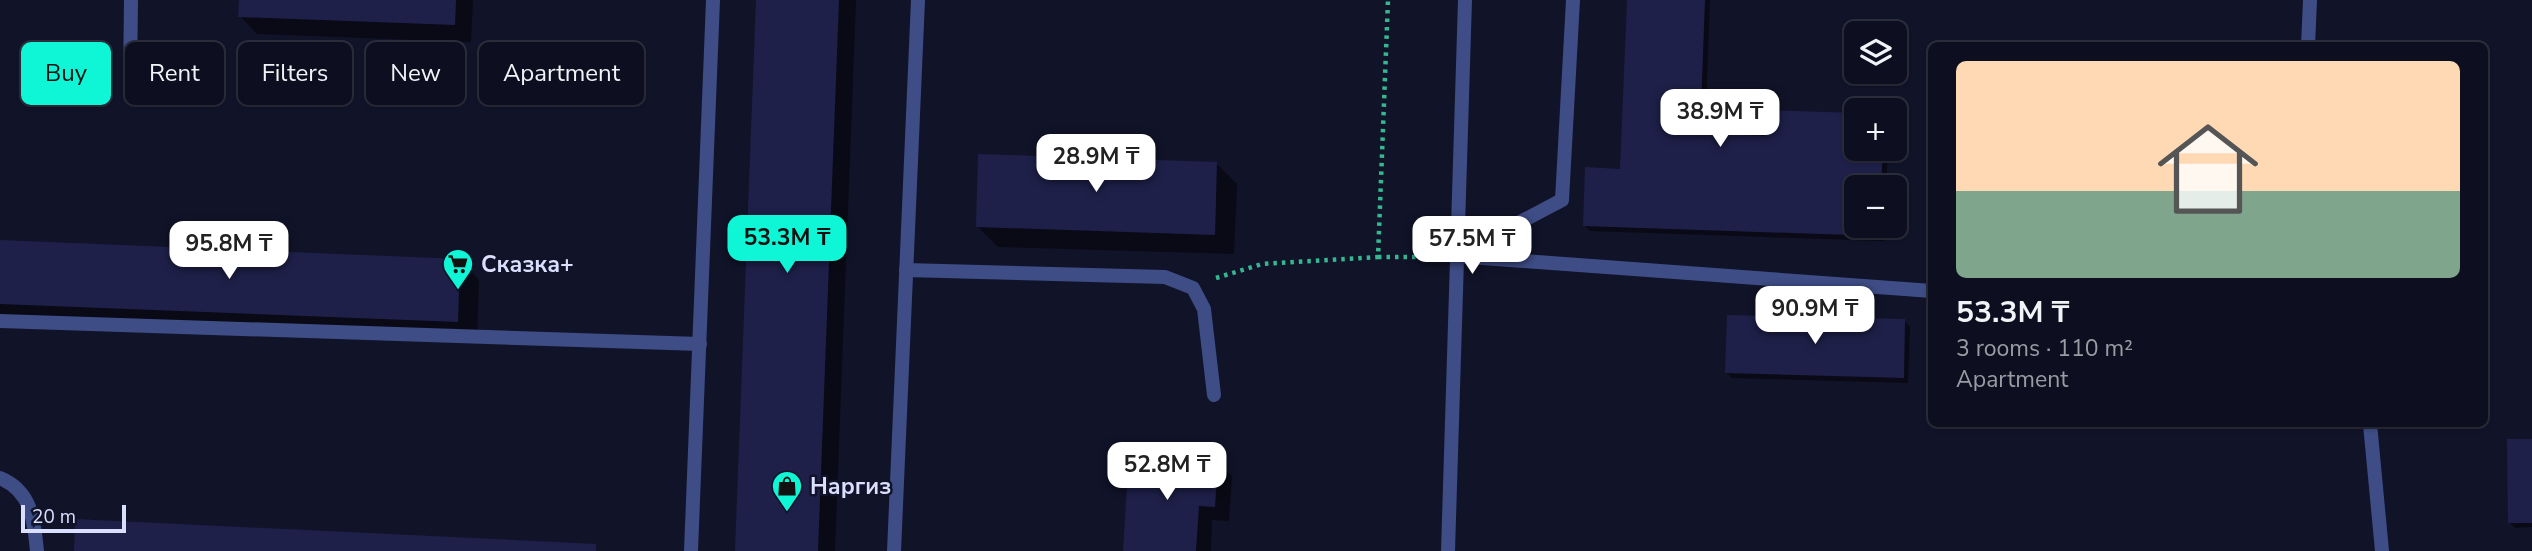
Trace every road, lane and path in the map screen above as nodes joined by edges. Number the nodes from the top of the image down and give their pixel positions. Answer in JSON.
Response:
{"nodes":[{"id":1,"x":131,"y":0,"type":"edge"},
{"id":2,"x":713,"y":0,"type":"edge"},
{"id":3,"x":918,"y":0,"type":"edge"},
{"id":4,"x":1388,"y":0,"type":"edge"},
{"id":5,"x":1465,"y":0,"type":"edge"},
{"id":6,"x":1573,"y":0,"type":"edge"},
{"id":7,"x":2310,"y":0,"type":"edge"},
{"id":8,"x":130,"y":42,"type":"edge"},
{"id":9,"x":2308,"y":42,"type":"edge"},
{"id":10,"x":1378,"y":257,"type":"junction"},
{"id":11,"x":1455,"y":257,"type":"junction"},
{"id":12,"x":906,"y":271,"type":"junction"},
{"id":13,"x":1193,"y":288,"type":"junction"},
{"id":14,"x":1928,"y":291,"type":"edge"},
{"id":15,"x":0,"y":321,"type":"edge"},
{"id":16,"x":700,"y":344,"type":"junction"},
{"id":17,"x":1214,"y":395,"type":"dead end"},
{"id":18,"x":2370,"y":427,"type":"edge"},
{"id":19,"x":0,"y":478,"type":"edge"},
{"id":20,"x":37,"y":551,"type":"edge"},
{"id":21,"x":691,"y":551,"type":"edge"},
{"id":22,"x":894,"y":551,"type":"edge"},
{"id":23,"x":1448,"y":551,"type":"edge"},
{"id":24,"x":2382,"y":551,"type":"edge"}],
"edges":[{"from":1,"to":8,"type":"street"},
{"from":2,"to":16,"type":"street"},
{"from":3,"to":12,"type":"street"},
{"from":4,"to":10,"type":"path"},
{"from":5,"to":11,"type":"street"},
{"from":6,"to":11,"type":"street"},
{"from":7,"to":9,"type":"street"},
{"from":10,"to":11,"type":"path"},
{"from":10,"to":13,"type":"path"},
{"from":11,"to":14,"type":"street"},
{"from":11,"to":23,"type":"street"},
{"from":12,"to":13,"type":"street"},
{"from":12,"to":22,"type":"street"},
{"from":13,"to":17,"type":"street"},
{"from":15,"to":16,"type":"street"},
{"from":16,"to":21,"type":"street"},
{"from":18,"to":24,"type":"street"},
{"from":19,"to":20,"type":"street"}]}
